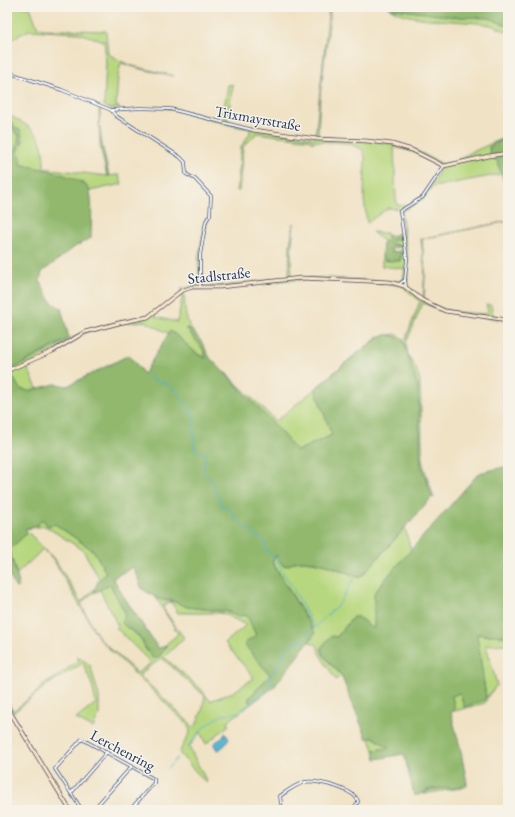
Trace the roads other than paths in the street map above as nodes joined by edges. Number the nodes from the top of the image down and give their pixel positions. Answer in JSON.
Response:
{"nodes":[{"id":1,"x":7,"y":72,"type":"edge"},
{"id":2,"x":111,"y":110,"type":"junction"},
{"id":3,"x":253,"y":130,"type":"joint"},
{"id":4,"x":508,"y":154,"type":"edge"},
{"id":5,"x":444,"y":166,"type":"junction"},
{"id":6,"x":405,"y":280,"type":"junction"},
{"id":7,"x":399,"y":284,"type":"junction"},
{"id":8,"x":200,"y":287,"type":"junction"},
{"id":9,"x":406,"y":287,"type":"junction"},
{"id":10,"x":508,"y":320,"type":"edge"},
{"id":11,"x":7,"y":373,"type":"edge"},
{"id":12,"x":7,"y":707,"type":"edge"},
{"id":13,"x":107,"y":752,"type":"junction"},
{"id":14,"x":132,"y":766,"type":"junction"},
{"id":15,"x":71,"y":793,"type":"junction"},
{"id":16,"x":70,"y":810,"type":"edge"},
{"id":17,"x":82,"y":810,"type":"edge"},
{"id":18,"x":93,"y":810,"type":"edge"},
{"id":19,"x":130,"y":810,"type":"edge"},
{"id":20,"x":282,"y":810,"type":"edge"},
{"id":21,"x":352,"y":810,"type":"edge"}],
"edges":[{"from":1,"to":2,"type":"street","name":"Trixmayrstraße"},
{"from":2,"to":3,"type":"street","name":"Trixmayrstraße"},
{"from":2,"to":8,"type":"street"},
{"from":3,"to":5,"type":"street","name":"Trixmayrstraße"},
{"from":4,"to":5,"type":"street"},
{"from":5,"to":6,"type":"street"},
{"from":6,"to":7,"type":"street"},
{"from":6,"to":9,"type":"street"},
{"from":7,"to":8,"type":"street","name":"Stadlstraße"},
{"from":7,"to":9,"type":"street","name":"Stadlstraße"},
{"from":8,"to":11,"type":"street","name":"Stadlstraße"},
{"from":9,"to":10,"type":"street","name":"Stadlstraße"},
{"from":12,"to":16,"type":"street"},
{"from":13,"to":14,"type":"street","name":"Lerchenring"},
{"from":13,"to":15,"type":"street"},
{"from":13,"to":15,"type":"street","name":"Lerchenring"},
{"from":14,"to":18,"type":"street"},
{"from":14,"to":19,"type":"street","name":"Lerchenring"},
{"from":15,"to":17,"type":"street","name":"Lerchenring"},
{"from":20,"to":21,"type":"street"}]}
